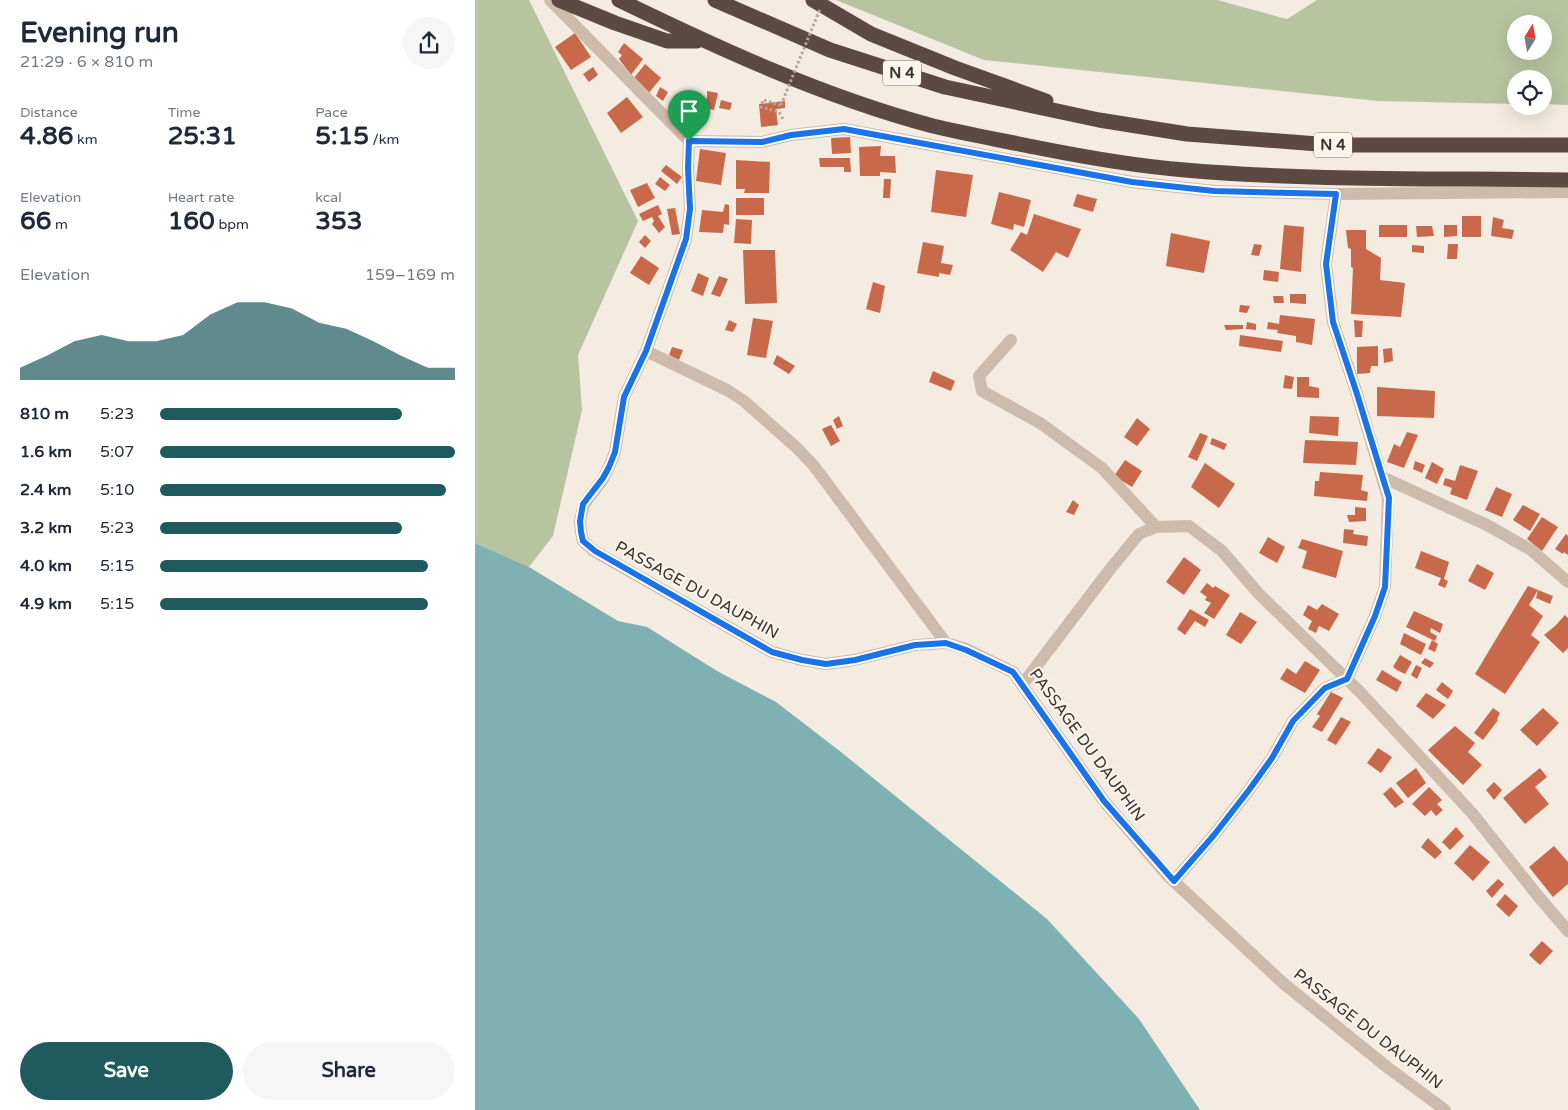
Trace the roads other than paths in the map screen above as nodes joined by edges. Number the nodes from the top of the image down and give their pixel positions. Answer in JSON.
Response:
{"nodes":[{"id":1,"x":550,"y":0,"type":"edge"},
{"id":2,"x":559,"y":0,"type":"edge"},
{"id":3,"x":619,"y":0,"type":"edge"},
{"id":4,"x":715,"y":0,"type":"edge"},
{"id":5,"x":817,"y":5,"type":"edge"},
{"id":6,"x":702,"y":41,"type":"junction"},
{"id":7,"x":1099,"y":120,"type":"junction"},
{"id":8,"x":689,"y":141,"type":"junction"},
{"id":9,"x":1568,"y":145,"type":"edge"},
{"id":10,"x":1568,"y":180,"type":"edge"},
{"id":11,"x":1568,"y":192,"type":"edge"},
{"id":12,"x":1336,"y":194,"type":"junction"},
{"id":13,"x":1011,"y":340,"type":"dead end"},
{"id":14,"x":646,"y":351,"type":"junction"},
{"id":15,"x":1382,"y":477,"type":"junction"},
{"id":16,"x":1156,"y":527,"type":"junction"},
{"id":17,"x":1568,"y":582,"type":"edge"},
{"id":18,"x":946,"y":643,"type":"junction"},
{"id":19,"x":1347,"y":679,"type":"junction"},
{"id":20,"x":1023,"y":685,"type":"junction"},
{"id":21,"x":1174,"y":881,"type":"junction"},
{"id":22,"x":1568,"y":931,"type":"edge"},
{"id":23,"x":1445,"y":1110,"type":"edge"}],
"edges":[{"from":1,"to":8,"type":"street"},
{"from":2,"to":6,"type":"highway"},
{"from":3,"to":6,"type":"highway","number":"N 4"},
{"from":4,"to":7,"type":"highway","number":"N 4"},
{"from":5,"to":7,"type":"highway"},
{"from":6,"to":10,"type":"highway","number":"N 4"},
{"from":7,"to":9,"type":"highway","number":"N 4"},
{"from":8,"to":12,"type":"street"},
{"from":8,"to":14,"type":"street","name":"PASSAGE DU DAUPHIN"},
{"from":11,"to":12,"type":"street"},
{"from":12,"to":15,"type":"street"},
{"from":13,"to":16,"type":"street"},
{"from":14,"to":18,"type":"street"},
{"from":14,"to":18,"type":"street","name":"PASSAGE DU DAUPHIN"},
{"from":15,"to":17,"type":"street"},
{"from":15,"to":19,"type":"street"},
{"from":16,"to":19,"type":"street"},
{"from":16,"to":20,"type":"street"},
{"from":18,"to":20,"type":"street","name":"PASSAGE DU DAUPHIN"},
{"from":19,"to":21,"type":"street"},
{"from":19,"to":22,"type":"street"},
{"from":20,"to":21,"type":"street","name":"PASSAGE DU DAUPHIN"},
{"from":21,"to":23,"type":"street","name":"PASSAGE DU DAUPHIN"}]}
